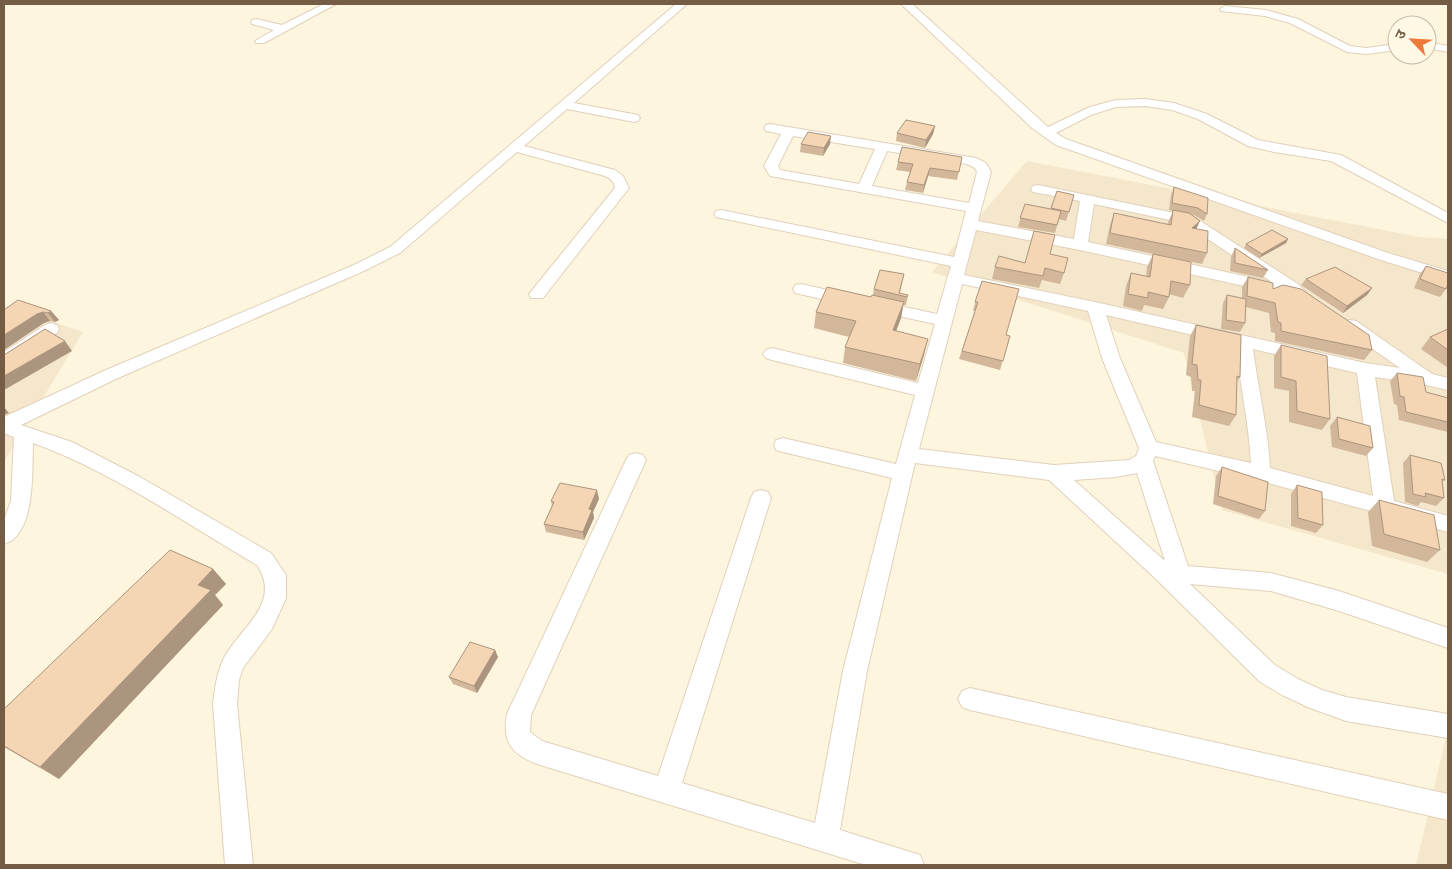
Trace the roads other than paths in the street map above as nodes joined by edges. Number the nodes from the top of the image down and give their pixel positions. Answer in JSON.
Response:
{"nodes":[{"id":1,"x":326,"y":4,"type":"edge"},
{"id":2,"x":682,"y":4,"type":"edge"},
{"id":3,"x":906,"y":4,"type":"edge"},
{"id":4,"x":1225,"y":9,"type":"dead end"},
{"id":5,"x":256,"y":22,"type":"dead end"},
{"id":6,"x":284,"y":29,"type":"junction"},
{"id":7,"x":260,"y":41,"type":"dead end"},
{"id":8,"x":1387,"y":48,"type":"edge"},
{"id":9,"x":565,"y":105,"type":"junction"},
{"id":10,"x":634,"y":118,"type":"dead end"},
{"id":11,"x":770,"y":128,"type":"dead end"},
{"id":12,"x":789,"y":131,"type":"junction"},
{"id":13,"x":1046,"y":134,"type":"junction"},
{"id":14,"x":882,"y":147,"type":"junction"},
{"id":15,"x":514,"y":148,"type":"junction"},
{"id":16,"x":864,"y":189,"type":"junction"},
{"id":17,"x":1038,"y":189,"type":"dead end"},
{"id":18,"x":1088,"y":198,"type":"junction"},
{"id":19,"x":721,"y":214,"type":"dead end"},
{"id":20,"x":972,"y":216,"type":"junction"},
{"id":21,"x":1448,"y":219,"type":"edge"},
{"id":22,"x":1080,"y":245,"type":"junction"},
{"id":23,"x":957,"y":270,"type":"junction"},
{"id":24,"x":1448,"y":276,"type":"edge"},
{"id":25,"x":800,"y":289,"type":"dead end"},
{"id":26,"x":538,"y":294,"type":"dead end"},
{"id":27,"x":1095,"y":307,"type":"junction"},
{"id":28,"x":1334,"y":315,"type":"edge"},
{"id":29,"x":944,"y":321,"type":"junction"},
{"id":30,"x":51,"y":329,"type":"dead end"},
{"id":31,"x":1244,"y":341,"type":"junction"},
{"id":32,"x":772,"y":354,"type":"dead end"},
{"id":33,"x":4,"y":360,"type":"edge"},
{"id":34,"x":1365,"y":368,"type":"junction"},
{"id":35,"x":1427,"y":379,"type":"junction"},
{"id":36,"x":1448,"y":384,"type":"edge"},
{"id":37,"x":926,"y":391,"type":"junction"},
{"id":38,"x":11,"y":428,"type":"edge"},
{"id":39,"x":783,"y":444,"type":"dead end"},
{"id":40,"x":1146,"y":454,"type":"junction"},
{"id":41,"x":636,"y":460,"type":"dead end"},
{"id":42,"x":905,"y":464,"type":"junction"},
{"id":43,"x":1054,"y":473,"type":"junction"},
{"id":44,"x":1261,"y":473,"type":"junction"},
{"id":45,"x":761,"y":498,"type":"dead end"},
{"id":46,"x":1385,"y":507,"type":"junction"},
{"id":47,"x":1448,"y":524,"type":"edge"},
{"id":48,"x":7,"y":525,"type":"edge"},
{"id":49,"x":1172,"y":574,"type":"junction"},
{"id":50,"x":1448,"y":638,"type":"edge"},
{"id":51,"x":970,"y":699,"type":"dead end"},
{"id":52,"x":1448,"y":726,"type":"edge"},
{"id":53,"x":666,"y":792,"type":"junction"},
{"id":54,"x":1448,"y":807,"type":"edge"},
{"id":55,"x":825,"y":840,"type":"junction"},
{"id":56,"x":239,"y":865,"type":"edge"},
{"id":57,"x":910,"y":865,"type":"edge"}],
"edges":[{"from":1,"to":6,"type":"street"},
{"from":2,"to":9,"type":"street"},
{"from":3,"to":13,"type":"street"},
{"from":4,"to":8,"type":"street"},
{"from":5,"to":6,"type":"street"},
{"from":6,"to":7,"type":"street"},
{"from":9,"to":10,"type":"street"},
{"from":9,"to":15,"type":"street"},
{"from":11,"to":12,"type":"street"},
{"from":12,"to":14,"type":"street"},
{"from":12,"to":16,"type":"street"},
{"from":13,"to":21,"type":"street"},
{"from":13,"to":24,"type":"street"},
{"from":14,"to":16,"type":"street"},
{"from":14,"to":20,"type":"street"},
{"from":15,"to":26,"type":"street"},
{"from":15,"to":38,"type":"street"},
{"from":16,"to":20,"type":"street"},
{"from":17,"to":18,"type":"street"},
{"from":18,"to":22,"type":"street"},
{"from":18,"to":22,"type":"street"},
{"from":19,"to":23,"type":"street"},
{"from":20,"to":22,"type":"street"},
{"from":20,"to":23,"type":"street"},
{"from":23,"to":27,"type":"street"},
{"from":23,"to":29,"type":"street"},
{"from":25,"to":29,"type":"street"},
{"from":27,"to":31,"type":"street"},
{"from":27,"to":40,"type":"street"},
{"from":28,"to":35,"type":"street"},
{"from":29,"to":37,"type":"street"},
{"from":30,"to":33,"type":"street"},
{"from":31,"to":34,"type":"street"},
{"from":31,"to":44,"type":"street"},
{"from":32,"to":37,"type":"street"},
{"from":34,"to":35,"type":"street"},
{"from":34,"to":46,"type":"street"},
{"from":35,"to":36,"type":"street"},
{"from":37,"to":42,"type":"street"},
{"from":38,"to":48,"type":"street"},
{"from":38,"to":56,"type":"street"},
{"from":39,"to":42,"type":"street"},
{"from":40,"to":43,"type":"street"},
{"from":40,"to":44,"type":"street"},
{"from":40,"to":49,"type":"street"},
{"from":41,"to":53,"type":"street"},
{"from":42,"to":43,"type":"street"},
{"from":42,"to":55,"type":"street"},
{"from":43,"to":49,"type":"street"},
{"from":44,"to":46,"type":"street"},
{"from":45,"to":53,"type":"street"},
{"from":46,"to":47,"type":"street"},
{"from":49,"to":50,"type":"street"},
{"from":49,"to":52,"type":"street"},
{"from":51,"to":54,"type":"street"},
{"from":53,"to":55,"type":"street"},
{"from":55,"to":57,"type":"street"}]}
